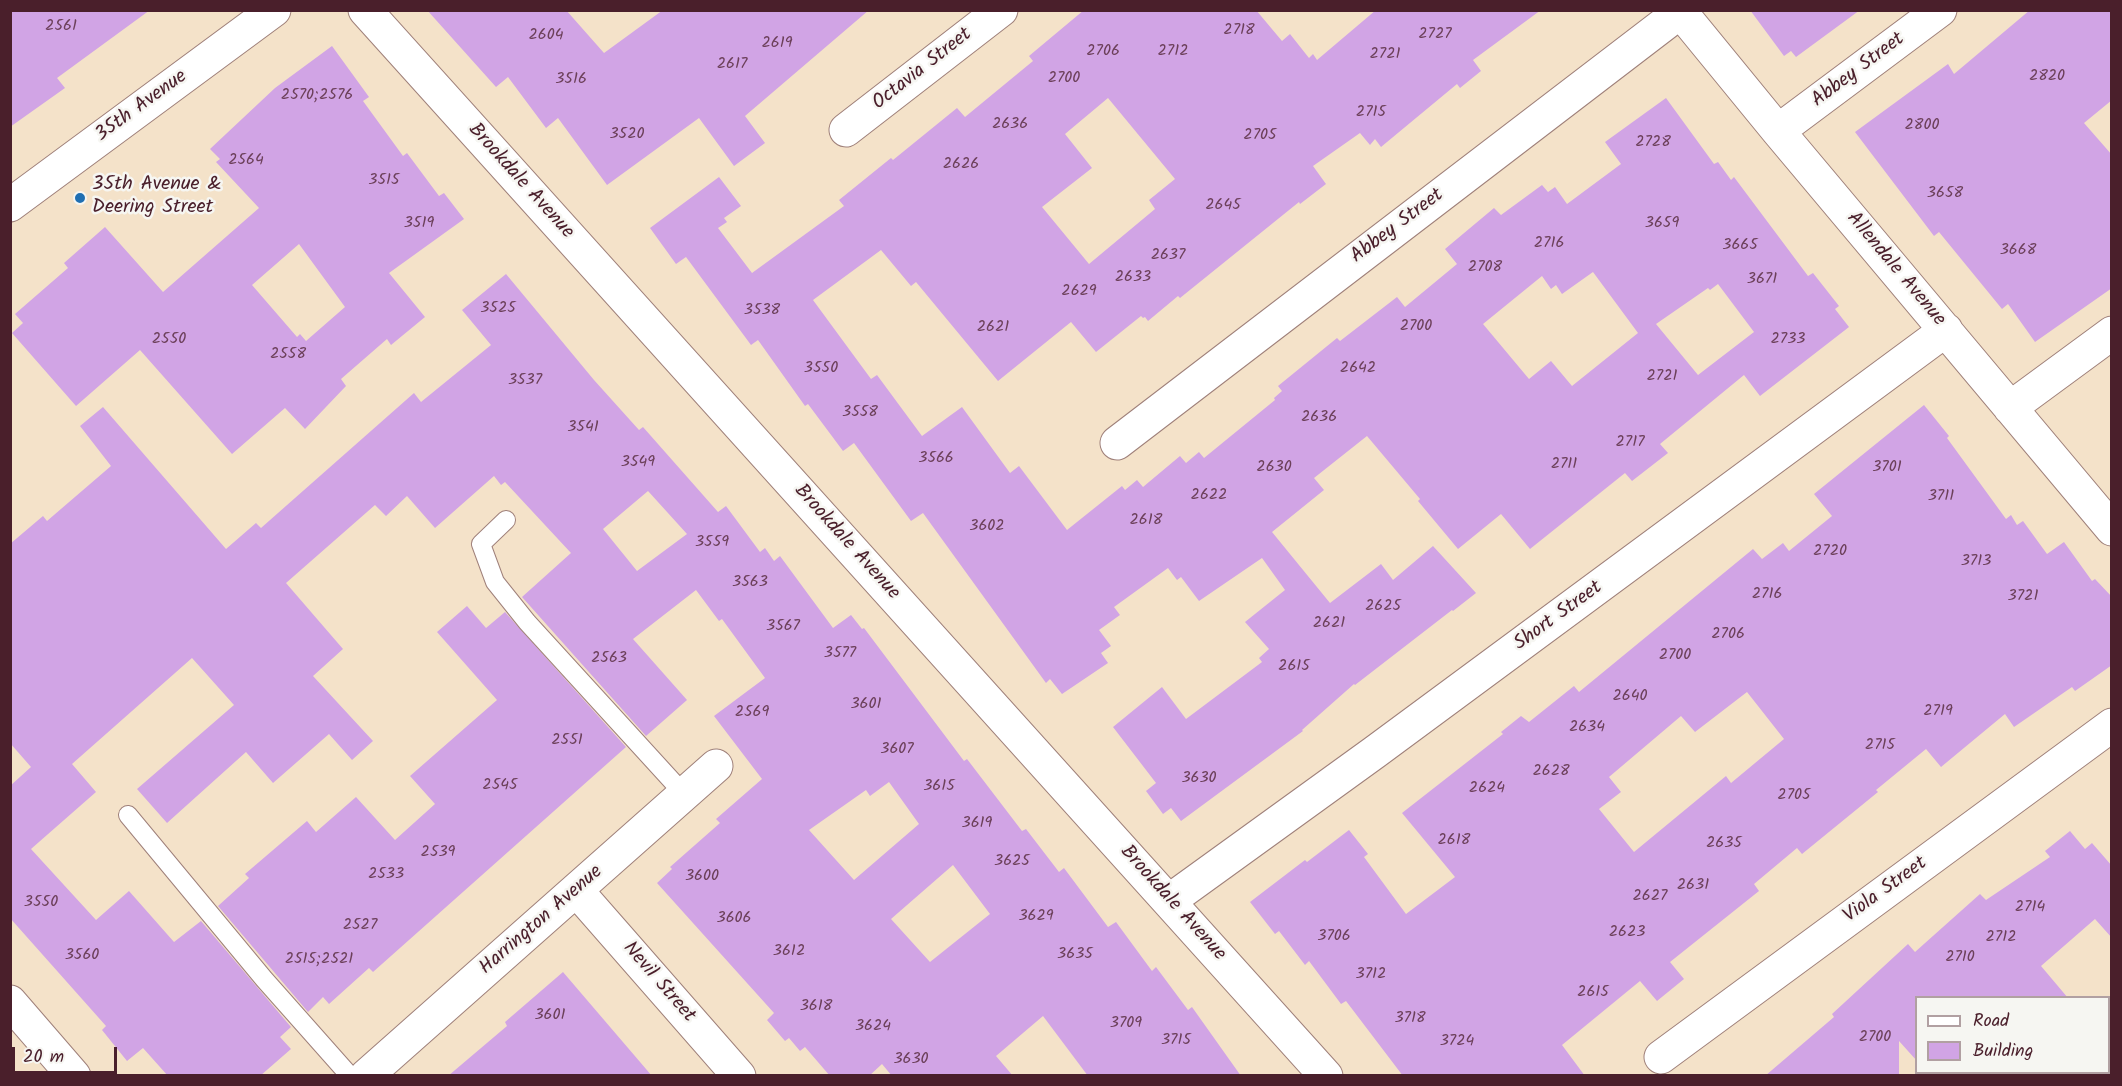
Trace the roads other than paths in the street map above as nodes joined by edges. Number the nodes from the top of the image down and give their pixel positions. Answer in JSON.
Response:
{"nodes":[{"id":1,"x":274,"y":10,"type":"edge"},
{"id":2,"x":365,"y":10,"type":"edge"},
{"id":3,"x":1000,"y":10,"type":"edge"},
{"id":4,"x":1940,"y":10,"type":"edge"},
{"id":5,"x":1680,"y":11,"type":"edge"},
{"id":6,"x":846,"y":130,"type":"dead end"},
{"id":7,"x":1778,"y":131,"type":"junction"},
{"id":8,"x":10,"y":205,"type":"edge"},
{"id":9,"x":1947,"y":330,"type":"junction"},
{"id":10,"x":2112,"y":333,"type":"edge"},
{"id":11,"x":2010,"y":408,"type":"junction"},
{"id":12,"x":1117,"y":443,"type":"dead end"},
{"id":13,"x":506,"y":520,"type":"dead end"},
{"id":14,"x":2112,"y":529,"type":"edge"},
{"id":15,"x":2112,"y":725,"type":"edge"},
{"id":16,"x":716,"y":766,"type":"dead end"},
{"id":17,"x":684,"y":794,"type":"junction"},
{"id":18,"x":128,"y":814,"type":"dead end"},
{"id":19,"x":577,"y":891,"type":"junction"},
{"id":20,"x":1169,"y":901,"type":"junction"},
{"id":21,"x":10,"y":1002,"type":"edge"},
{"id":22,"x":1661,"y":1057,"type":"dead end"},
{"id":23,"x":74,"y":1076,"type":"edge"},
{"id":24,"x":350,"y":1076,"type":"edge"},
{"id":25,"x":366,"y":1076,"type":"edge"},
{"id":26,"x":740,"y":1076,"type":"edge"},
{"id":27,"x":1326,"y":1076,"type":"edge"}],
"edges":[{"from":1,"to":8,"type":"street","name":"35th Avenue"},
{"from":2,"to":20,"type":"street","name":"Brookdale Avenue"},
{"from":3,"to":6,"type":"street","name":"Octavia Street"},
{"from":4,"to":7,"type":"street","name":"Abbey Street"},
{"from":5,"to":7,"type":"street","name":"Allendale Avenue"},
{"from":5,"to":12,"type":"street","name":"Abbey Street"},
{"from":7,"to":9,"type":"street","name":"Allendale Avenue"},
{"from":9,"to":11,"type":"street","name":"Allendale Avenue"},
{"from":9,"to":20,"type":"street","name":"Short Street"},
{"from":10,"to":11,"type":"street"},
{"from":11,"to":14,"type":"street","name":"Allendale Avenue"},
{"from":13,"to":17,"type":"lane"},
{"from":15,"to":22,"type":"street","name":"Viola Street"},
{"from":16,"to":17,"type":"street","name":"Harrington Avenue"},
{"from":17,"to":19,"type":"street","name":"Harrington Avenue"},
{"from":18,"to":24,"type":"lane"},
{"from":19,"to":25,"type":"street","name":"Harrington Avenue"},
{"from":19,"to":26,"type":"street","name":"Nevil Street"},
{"from":20,"to":27,"type":"street","name":"Brookdale Avenue"},
{"from":21,"to":23,"type":"street"}]}
